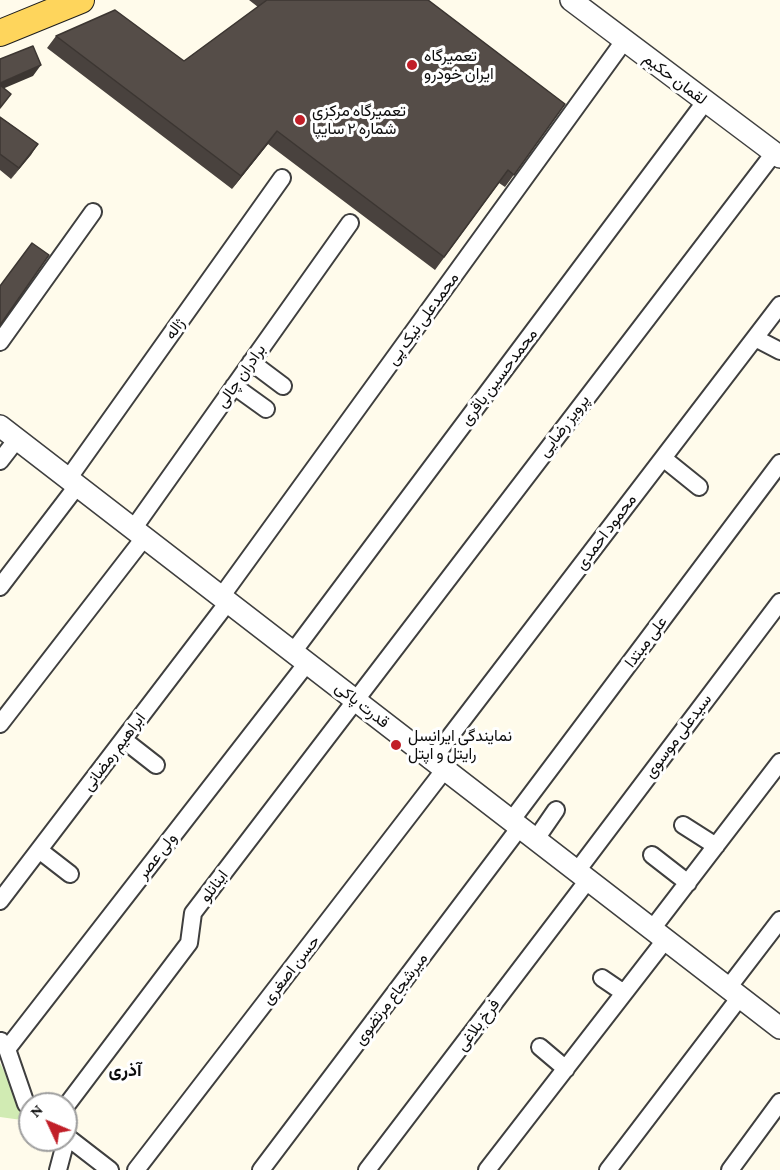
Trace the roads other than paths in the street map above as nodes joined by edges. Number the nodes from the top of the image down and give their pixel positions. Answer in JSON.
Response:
{"nodes":[{"id":1,"x":81,"y":0,"type":"edge"},
{"id":2,"x":572,"y":0,"type":"edge"},
{"id":3,"x":0,"y":33,"type":"edge"},
{"id":4,"x":624,"y":41,"type":"junction"},
{"id":5,"x":705,"y":102,"type":"junction"},
{"id":6,"x":777,"y":155,"type":"edge"},
{"id":7,"x":282,"y":178,"type":"dead end"},
{"id":8,"x":93,"y":212,"type":"dead end"},
{"id":9,"x":350,"y":223,"type":"dead end"},
{"id":10,"x":780,"y":305,"type":"edge"},
{"id":11,"x":755,"y":338,"type":"junction"},
{"id":12,"x":0,"y":342,"type":"edge"},
{"id":13,"x":780,"y":351,"type":"edge"},
{"id":14,"x":251,"y":362,"type":"junction"},
{"id":15,"x":234,"y":386,"type":"junction"},
{"id":16,"x":283,"y":386,"type":"dead end"},
{"id":17,"x":266,"y":409,"type":"dead end"},
{"id":18,"x":0,"y":426,"type":"edge"},
{"id":19,"x":17,"y":440,"type":"junction"},
{"id":20,"x":663,"y":458,"type":"junction"},
{"id":21,"x":0,"y":461,"type":"edge"},
{"id":22,"x":780,"y":463,"type":"edge"},
{"id":23,"x":73,"y":482,"type":"junction"},
{"id":24,"x":699,"y":487,"type":"dead end"},
{"id":25,"x":138,"y":533,"type":"junction"},
{"id":26,"x":0,"y":587,"type":"edge"},
{"id":27,"x":225,"y":600,"type":"junction"},
{"id":28,"x":780,"y":602,"type":"edge"},
{"id":29,"x":300,"y":658,"type":"junction"},
{"id":30,"x":354,"y":700,"type":"junction"},
{"id":31,"x":0,"y":724,"type":"edge"},
{"id":32,"x":124,"y":740,"type":"junction"},
{"id":33,"x":780,"y":762,"type":"edge"},
{"id":34,"x":438,"y":764,"type":"junction"},
{"id":35,"x":156,"y":765,"type":"dead end"},
{"id":36,"x":556,"y":810,"type":"dead end"},
{"id":37,"x":683,"y":825,"type":"dead end"},
{"id":38,"x":522,"y":829,"type":"junction"},
{"id":39,"x":716,"y":846,"type":"junction"},
{"id":40,"x":39,"y":850,"type":"junction"},
{"id":41,"x":652,"y":855,"type":"dead end"},
{"id":42,"x":70,"y":874,"type":"dead end"},
{"id":43,"x":583,"y":875,"type":"junction"},
{"id":44,"x":688,"y":883,"type":"junction"},
{"id":45,"x":0,"y":901,"type":"edge"},
{"id":46,"x":780,"y":920,"type":"edge"},
{"id":47,"x":659,"y":934,"type":"junction"},
{"id":48,"x":602,"y":978,"type":"dead end"},
{"id":49,"x":734,"y":992,"type":"junction"},
{"id":50,"x":624,"y":993,"type":"junction"},
{"id":51,"x":780,"y":1028,"type":"edge"},
{"id":52,"x":4,"y":1044,"type":"edge"},
{"id":53,"x":540,"y":1047,"type":"dead end"},
{"id":54,"x":566,"y":1069,"type":"junction"},
{"id":55,"x":22,"y":1092,"type":"edge"},
{"id":56,"x":77,"y":1092,"type":"edge"},
{"id":57,"x":780,"y":1102,"type":"edge"},
{"id":58,"x":78,"y":1147,"type":"edge"},
{"id":59,"x":62,"y":1152,"type":"edge"},
{"id":60,"x":58,"y":1170,"type":"edge"},
{"id":61,"x":110,"y":1170,"type":"edge"},
{"id":62,"x":136,"y":1170,"type":"edge"},
{"id":63,"x":261,"y":1170,"type":"edge"},
{"id":64,"x":367,"y":1170,"type":"edge"},
{"id":65,"x":487,"y":1170,"type":"edge"},
{"id":66,"x":608,"y":1170,"type":"edge"},
{"id":67,"x":730,"y":1170,"type":"edge"}],
"edges":[{"from":1,"to":3,"type":"main road"},
{"from":2,"to":4,"type":"street","name":"لقمان حکیم"},
{"from":4,"to":5,"type":"street","name":"لقمان حکیم"},
{"from":4,"to":27,"type":"street","name":"محمدعلی نیک پی"},
{"from":5,"to":6,"type":"street","name":"لقمان حکیم"},
{"from":5,"to":29,"type":"street","name":"محمدحسین باقری"},
{"from":6,"to":30,"type":"street","name":"پرویز رضایی"},
{"from":7,"to":23,"type":"street","name":"ژاله"},
{"from":8,"to":12,"type":"street"},
{"from":9,"to":14,"type":"street","name":"برادران چالی"},
{"from":10,"to":11,"type":"street","name":"محمود احمدی"},
{"from":11,"to":13,"type":"street"},
{"from":11,"to":20,"type":"street","name":"محمود احمدی"},
{"from":14,"to":15,"type":"street","name":"برادران چالی"},
{"from":14,"to":16,"type":"street"},
{"from":15,"to":17,"type":"street"},
{"from":15,"to":25,"type":"street","name":"برادران چالی"},
{"from":18,"to":19,"type":"street","name":"قدرت پاکی"},
{"from":19,"to":21,"type":"street"},
{"from":19,"to":23,"type":"street","name":"قدرت پاکی"},
{"from":20,"to":24,"type":"street"},
{"from":20,"to":34,"type":"street","name":"محمود احمدی"},
{"from":22,"to":38,"type":"street","name":"علی مبتدا"},
{"from":23,"to":25,"type":"street","name":"قدرت پاکی"},
{"from":23,"to":26,"type":"street","name":"ژاله"},
{"from":25,"to":27,"type":"street","name":"قدرت پاکی"},
{"from":25,"to":31,"type":"street","name":"برادران چالی"},
{"from":27,"to":29,"type":"street","name":"قدرت پاکی"},
{"from":27,"to":32,"type":"street","name":"ابراهیم رمضانی"},
{"from":28,"to":43,"type":"street","name":"سیدعلی موسوی"},
{"from":29,"to":30,"type":"street","name":"قدرت پاکی"},
{"from":29,"to":52,"type":"street","name":"ولی عصر"},
{"from":30,"to":34,"type":"street","name":"قدرت پاکی"},
{"from":30,"to":56,"type":"street","name":"اینانلو"},
{"from":32,"to":35,"type":"street"},
{"from":32,"to":40,"type":"street","name":"ابراهیم رمضانی"},
{"from":33,"to":39,"type":"street"},
{"from":34,"to":38,"type":"street","name":"قدرت پاکی"},
{"from":34,"to":62,"type":"street","name":"حسن اصغری"},
{"from":36,"to":38,"type":"street"},
{"from":37,"to":39,"type":"street"},
{"from":38,"to":43,"type":"street","name":"قدرت پاکی"},
{"from":38,"to":63,"type":"street","name":"میرشجاع مرتضوی"},
{"from":39,"to":44,"type":"street"},
{"from":40,"to":42,"type":"street"},
{"from":40,"to":45,"type":"street","name":"ابراهیم رمضانی"},
{"from":41,"to":44,"type":"street"},
{"from":43,"to":47,"type":"street","name":"قدرت پاکی"},
{"from":43,"to":64,"type":"street","name":"فرخ بلاغی"},
{"from":44,"to":47,"type":"street"},
{"from":46,"to":49,"type":"street"},
{"from":47,"to":49,"type":"street","name":"قدرت پاکی"},
{"from":47,"to":50,"type":"street"},
{"from":48,"to":50,"type":"street"},
{"from":49,"to":51,"type":"street","name":"قدرت پاکی"},
{"from":49,"to":66,"type":"street"},
{"from":50,"to":54,"type":"street"},
{"from":52,"to":55,"type":"street"},
{"from":53,"to":54,"type":"street"},
{"from":54,"to":65,"type":"street"},
{"from":57,"to":67,"type":"street"},
{"from":58,"to":61,"type":"street"},
{"from":59,"to":60,"type":"street"}]}
